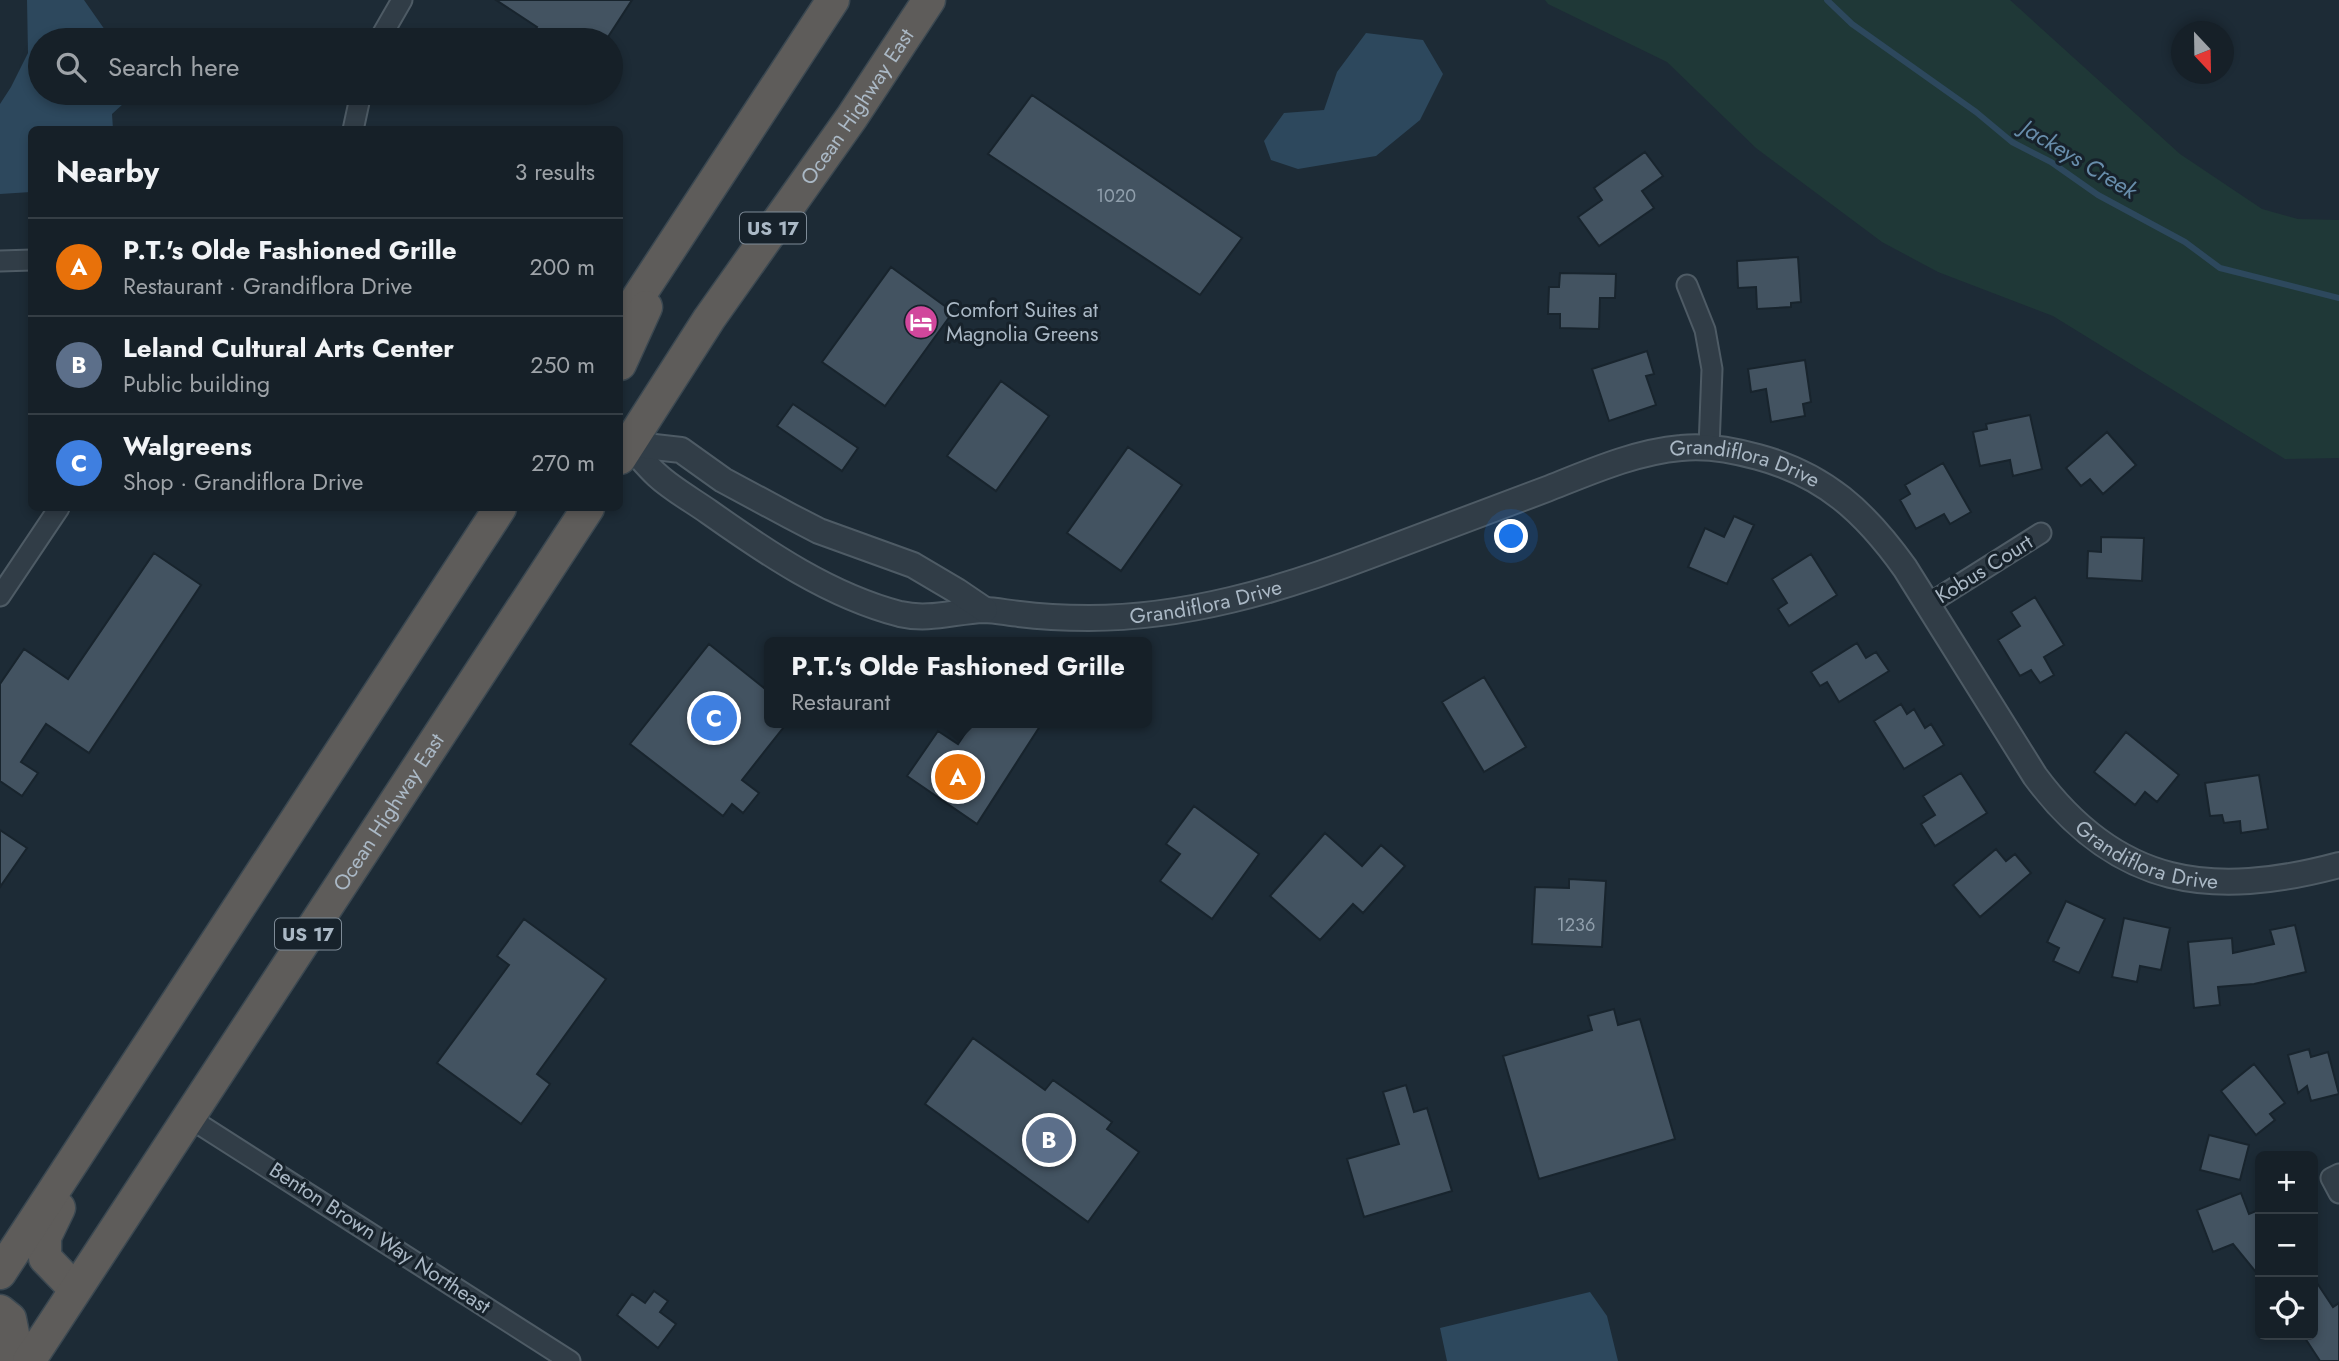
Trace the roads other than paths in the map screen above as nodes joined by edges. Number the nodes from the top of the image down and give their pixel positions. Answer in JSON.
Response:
{"nodes":[{"id":1,"x":402,"y":0,"type":"edge"},
{"id":2,"x":833,"y":0,"type":"edge"},
{"id":3,"x":929,"y":0,"type":"edge"},
{"id":4,"x":386,"y":28,"type":"edge"},
{"id":5,"x":358,"y":105,"type":"edge"},
{"id":6,"x":354,"y":126,"type":"edge"},
{"id":7,"x":680,"y":232,"type":"junction"},
{"id":8,"x":28,"y":260,"type":"edge"},
{"id":9,"x":0,"y":261,"type":"edge"},
{"id":10,"x":1687,"y":285,"type":"dead end"},
{"id":11,"x":623,"y":320,"type":"edge"},
{"id":12,"x":623,"y":357,"type":"edge"},
{"id":13,"x":623,"y":442,"type":"edge"},
{"id":14,"x":623,"y":443,"type":"edge"},
{"id":15,"x":623,"y":444,"type":"edge"},
{"id":16,"x":1709,"y":447,"type":"junction"},
{"id":17,"x":57,"y":511,"type":"edge"},
{"id":18,"x":498,"y":511,"type":"edge"},
{"id":19,"x":566,"y":511,"type":"edge"},
{"id":20,"x":586,"y":511,"type":"edge"},
{"id":21,"x":2041,"y":533,"type":"dead end"},
{"id":22,"x":0,"y":596,"type":"edge"},
{"id":23,"x":1927,"y":605,"type":"junction"},
{"id":24,"x":985,"y":610,"type":"junction"},
{"id":25,"x":507,"y":630,"type":"junction"},
{"id":26,"x":2339,"y":865,"type":"edge"},
{"id":27,"x":111,"y":1103,"type":"junction"},
{"id":28,"x":188,"y":1116,"type":"junction"},
{"id":29,"x":0,"y":1273,"type":"edge"},
{"id":30,"x":75,"y":1289,"type":"junction"},
{"id":31,"x":0,"y":1311,"type":"edge"},
{"id":32,"x":8,"y":1361,"type":"edge"},
{"id":33,"x":29,"y":1361,"type":"edge"},
{"id":34,"x":570,"y":1361,"type":"edge"}],
"edges":[{"from":1,"to":4,"type":"street"},
{"from":2,"to":7,"type":"highway"},
{"from":3,"to":13,"type":"highway","name":"Ocean Highway East","number":"US 17"},
{"from":5,"to":6,"type":"street"},
{"from":7,"to":11,"type":"highway"},
{"from":7,"to":12,"type":"highway"},
{"from":8,"to":9,"type":"street"},
{"from":10,"to":16,"type":"street"},
{"from":14,"to":24,"type":"street","name":"Grandiflora Drive"},
{"from":15,"to":24,"type":"street","name":"Grandiflora Drive"},
{"from":16,"to":23,"type":"street","name":"Grandiflora Drive"},
{"from":16,"to":24,"type":"street","name":"Grandiflora Drive"},
{"from":17,"to":22,"type":"street"},
{"from":18,"to":27,"type":"highway"},
{"from":19,"to":25,"type":"highway"},
{"from":20,"to":25,"type":"highway","name":"Ocean Highway East","number":"US 17"},
{"from":21,"to":23,"type":"street","name":"Kobus Court"},
{"from":23,"to":26,"type":"street","name":"Grandiflora Drive"},
{"from":25,"to":28,"type":"highway","name":"Ocean Highway East","number":"US 17"},
{"from":27,"to":29,"type":"highway"},
{"from":27,"to":30,"type":"highway"},
{"from":28,"to":30,"type":"highway","name":"Ocean Highway East","number":"US 17"},
{"from":28,"to":34,"type":"street","name":"Benton Brown Way Northeast"},
{"from":30,"to":33,"type":"highway","name":"Ocean Highway East","number":"US 17"},
{"from":31,"to":32,"type":"highway"}]}
